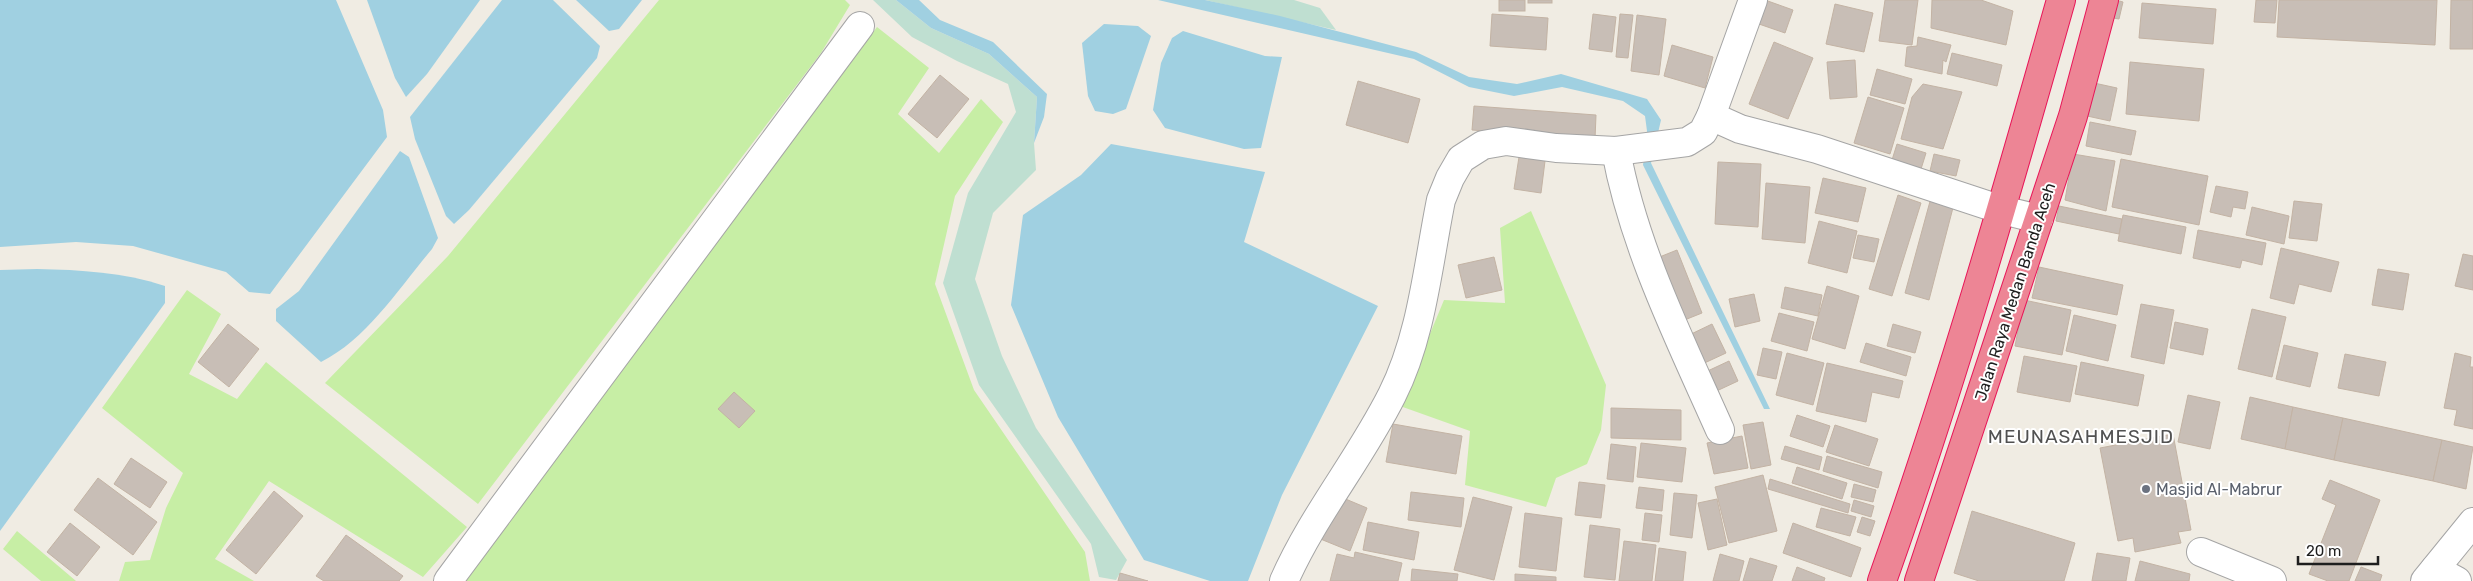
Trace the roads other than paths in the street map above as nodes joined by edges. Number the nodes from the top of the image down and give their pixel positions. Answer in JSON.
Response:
{"nodes":[{"id":1,"x":1753,"y":0,"type":"edge"},
{"id":2,"x":2061,"y":0,"type":"edge"},
{"id":3,"x":2104,"y":0,"type":"edge"},
{"id":4,"x":860,"y":26,"type":"dead end"},
{"id":5,"x":1711,"y":116,"type":"junction"},
{"id":6,"x":1626,"y":149,"type":"junction"},
{"id":7,"x":2002,"y":210,"type":"junction"},
{"id":8,"x":2039,"y":219,"type":"junction"},
{"id":9,"x":1934,"y":424,"type":"junction"},
{"id":10,"x":1720,"y":430,"type":"dead end"},
{"id":11,"x":1968,"y":434,"type":"junction"},
{"id":12,"x":2473,"y":522,"type":"edge"},
{"id":13,"x":2201,"y":552,"type":"dead end"},
{"id":14,"x":2439,"y":577,"type":"edge"},
{"id":15,"x":448,"y":581,"type":"edge"},
{"id":16,"x":1284,"y":581,"type":"edge"},
{"id":17,"x":1882,"y":581,"type":"edge"},
{"id":18,"x":1919,"y":581,"type":"edge"},
{"id":19,"x":2272,"y":581,"type":"edge"}],
"edges":[{"from":1,"to":5,"type":"street"},
{"from":2,"to":7,"type":"highway"},
{"from":3,"to":8,"type":"highway","name":"Jalan Raya Medan Banda Aceh"},
{"from":4,"to":15,"type":"street"},
{"from":5,"to":6,"type":"street"},
{"from":5,"to":7,"type":"street"},
{"from":6,"to":10,"type":"street"},
{"from":6,"to":16,"type":"street"},
{"from":7,"to":8,"type":"street"},
{"from":7,"to":9,"type":"highway"},
{"from":8,"to":11,"type":"highway","name":"Jalan Raya Medan Banda Aceh"},
{"from":9,"to":11,"type":"highway"},
{"from":9,"to":17,"type":"highway"},
{"from":11,"to":18,"type":"highway","name":"Jalan Raya Medan Banda Aceh"},
{"from":12,"to":14,"type":"street"},
{"from":13,"to":19,"type":"street"}]}
